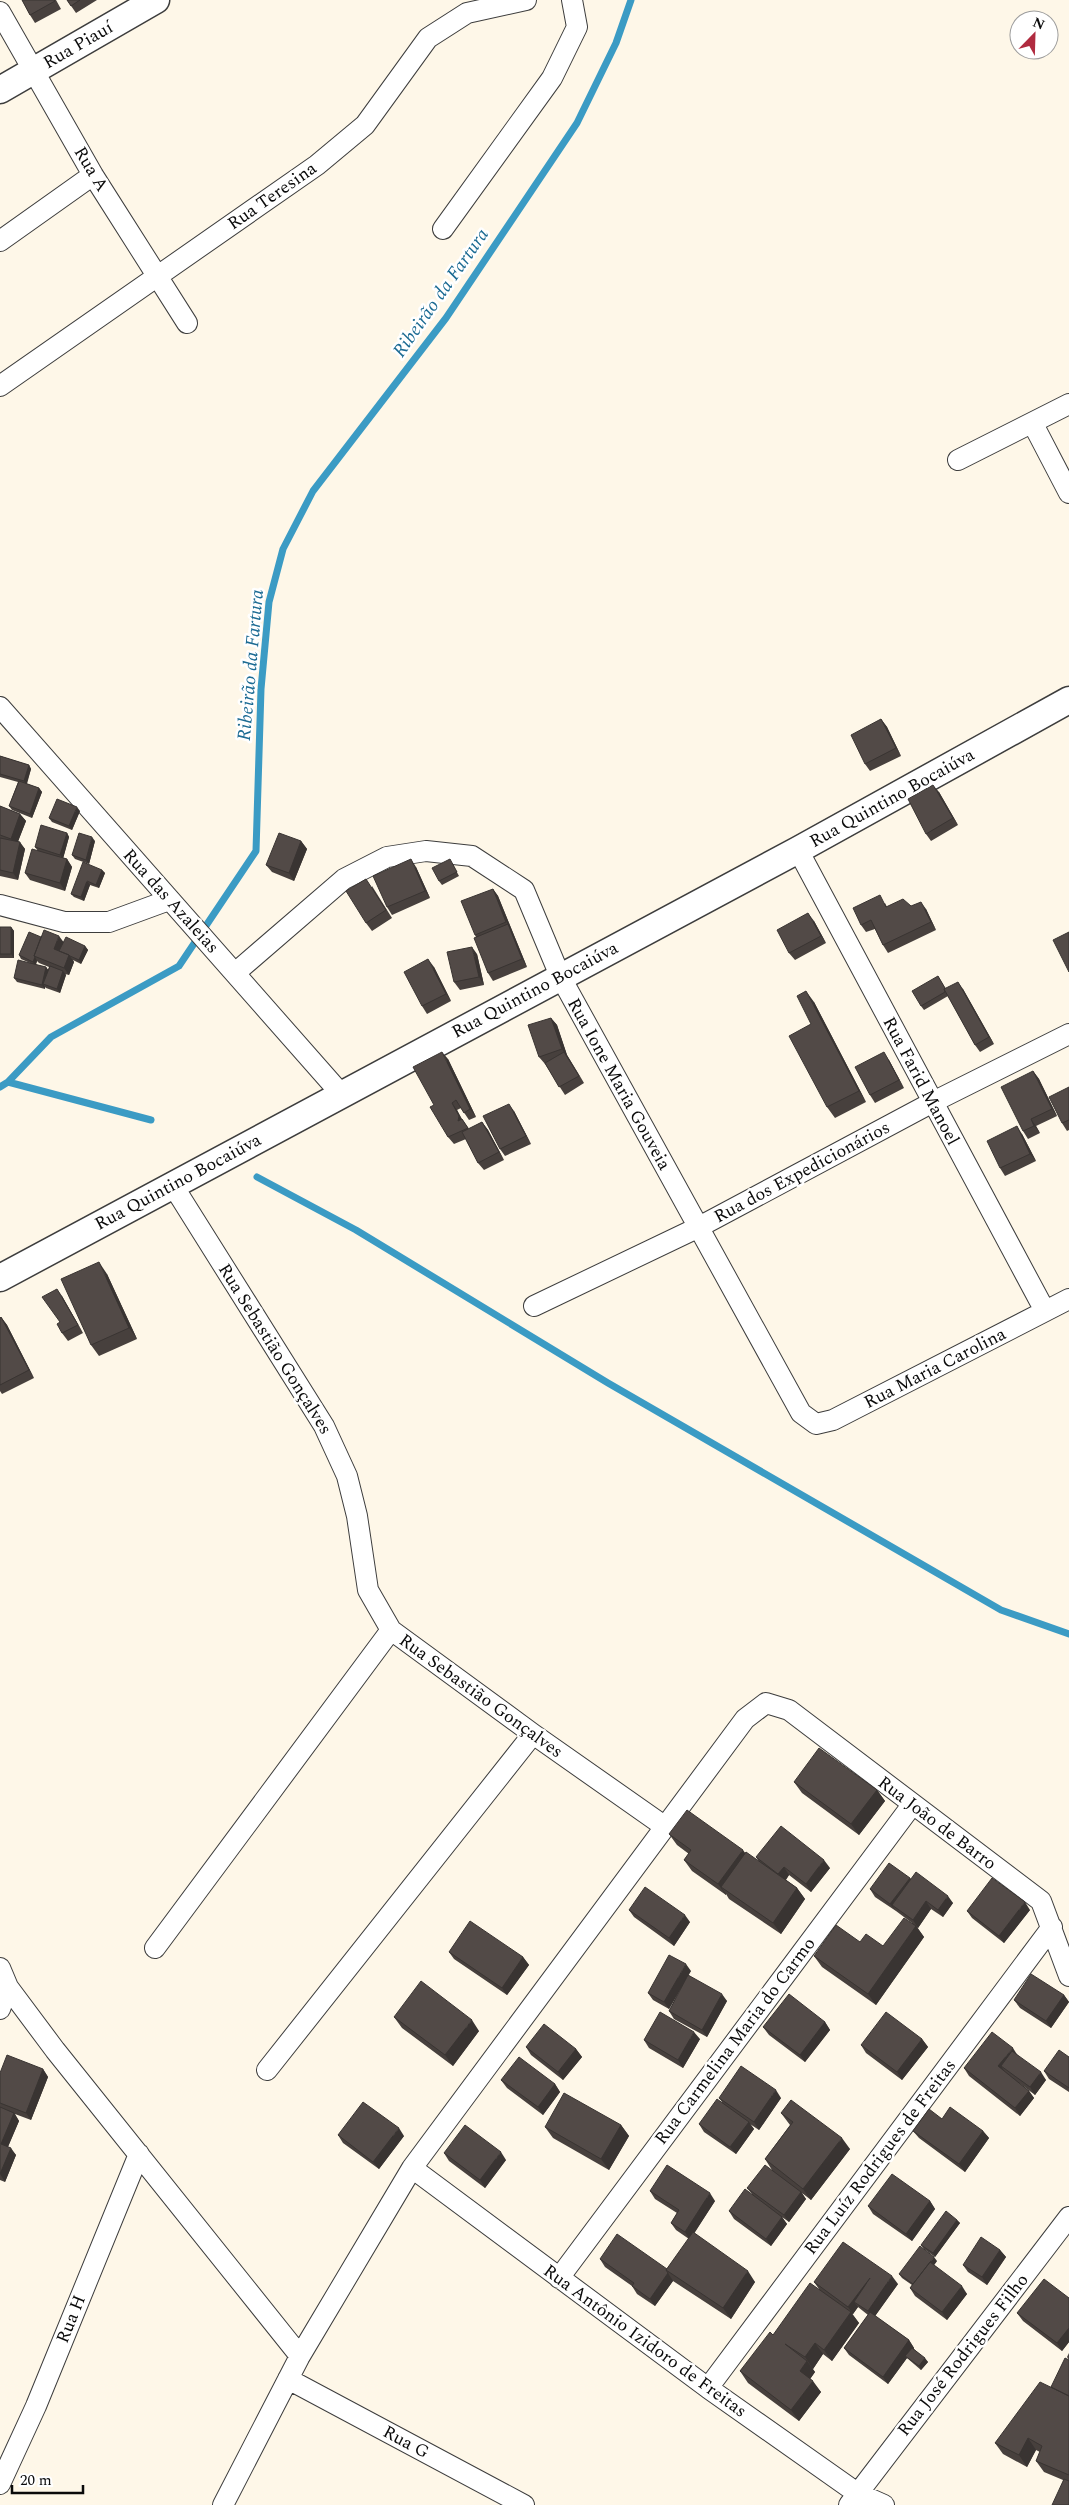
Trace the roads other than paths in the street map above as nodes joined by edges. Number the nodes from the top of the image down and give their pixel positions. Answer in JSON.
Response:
{"nodes":[{"id":1,"x":156,"y":0,"type":"edge"},
{"id":2,"x":526,"y":0,"type":"edge"},
{"id":3,"x":572,"y":0,"type":"edge"},
{"id":4,"x":0,"y":12,"type":"edge"},
{"id":5,"x":34,"y":71,"type":"junction"},
{"id":6,"x":0,"y":90,"type":"edge"},
{"id":7,"x":93,"y":175,"type":"junction"},
{"id":8,"x":443,"y":229,"type":"dead end"},
{"id":9,"x":0,"y":241,"type":"edge"},
{"id":10,"x":159,"y":276,"type":"junction"},
{"id":11,"x":188,"y":323,"type":"dead end"},
{"id":12,"x":0,"y":386,"type":"edge"},
{"id":13,"x":1069,"y":404,"type":"edge"},
{"id":14,"x":1033,"y":424,"type":"junction"},
{"id":15,"x":958,"y":460,"type":"dead end"},
{"id":16,"x":1069,"y":493,"type":"edge"},
{"id":17,"x":1069,"y":700,"type":"edge"},
{"id":18,"x":0,"y":707,"type":"edge"},
{"id":19,"x":798,"y":850,"type":"junction"},
{"id":20,"x":0,"y":905,"type":"edge"},
{"id":21,"x":176,"y":907,"type":"junction"},
{"id":22,"x":235,"y":972,"type":"junction"},
{"id":23,"x":560,"y":976,"type":"junction"},
{"id":24,"x":1069,"y":1034,"type":"edge"},
{"id":25,"x":342,"y":1095,"type":"junction"},
{"id":26,"x":933,"y":1102,"type":"junction"},
{"id":27,"x":172,"y":1184,"type":"junction"},
{"id":28,"x":697,"y":1228,"type":"junction"},
{"id":29,"x":0,"y":1278,"type":"edge"},
{"id":30,"x":1069,"y":1299,"type":"edge"},
{"id":31,"x":534,"y":1306,"type":"dead end"},
{"id":32,"x":1045,"y":1311,"type":"junction"},
{"id":33,"x":800,"y":1413,"type":"joint"},
{"id":34,"x":391,"y":1630,"type":"junction"},
{"id":35,"x":532,"y":1734,"type":"junction"},
{"id":36,"x":912,"y":1804,"type":"junction"},
{"id":37,"x":664,"y":1826,"type":"junction"},
{"id":38,"x":1052,"y":1927,"type":"junction"},
{"id":39,"x":155,"y":1948,"type":"dead end"},
{"id":40,"x":0,"y":1968,"type":"edge"},
{"id":41,"x":1069,"y":1976,"type":"edge"},
{"id":42,"x":8,"y":1987,"type":"junction"},
{"id":43,"x":0,"y":2009,"type":"edge"},
{"id":44,"x":267,"y":2070,"type":"dead end"},
{"id":45,"x":139,"y":2154,"type":"junction"},
{"id":46,"x":412,"y":2168,"type":"junction"},
{"id":47,"x":1069,"y":2217,"type":"edge"},
{"id":48,"x":559,"y":2278,"type":"junction"},
{"id":49,"x":300,"y":2356,"type":"junction"},
{"id":50,"x":288,"y":2379,"type":"junction"},
{"id":51,"x":708,"y":2388,"type":"junction"},
{"id":52,"x":0,"y":2484,"type":"edge"},
{"id":53,"x":853,"y":2499,"type":"edge"},
{"id":54,"x":223,"y":2505,"type":"edge"},
{"id":55,"x":524,"y":2505,"type":"edge"},
{"id":56,"x":884,"y":2505,"type":"edge"}],
"edges":[{"from":1,"to":5,"type":"street","name":"Rua Piauí"},
{"from":2,"to":10,"type":"street","name":"Rua Teresina"},
{"from":3,"to":8,"type":"street"},
{"from":4,"to":5,"type":"street","name":"Rua A"},
{"from":5,"to":6,"type":"street","name":"Rua Piauí"},
{"from":5,"to":7,"type":"street","name":"Rua A"},
{"from":7,"to":9,"type":"street"},
{"from":7,"to":10,"type":"street","name":"Rua A"},
{"from":10,"to":11,"type":"street","name":"Rua A"},
{"from":10,"to":12,"type":"street","name":"Rua Teresina"},
{"from":13,"to":14,"type":"street"},
{"from":14,"to":15,"type":"street"},
{"from":14,"to":16,"type":"street"},
{"from":17,"to":19,"type":"street","name":"Rua Quintino Bocaiúva"},
{"from":18,"to":21,"type":"street","name":"Rua das Azaleias"},
{"from":19,"to":23,"type":"street","name":"Rua Quintino Bocaiúva"},
{"from":19,"to":26,"type":"street","name":"Rua Farid Manoel"},
{"from":20,"to":21,"type":"street"},
{"from":21,"to":22,"type":"street","name":"Rua das Azaleias"},
{"from":22,"to":23,"type":"street","name":"Rua Ione Maria Gouveia"},
{"from":22,"to":25,"type":"street","name":"Rua das Azaleias"},
{"from":23,"to":25,"type":"street","name":"Rua Quintino Bocaiúva"},
{"from":23,"to":28,"type":"street","name":"Rua Ione Maria Gouveia"},
{"from":24,"to":26,"type":"street","name":"Rua dos Expedicionários"},
{"from":25,"to":27,"type":"street","name":"Rua Quintino Bocaiúva"},
{"from":26,"to":28,"type":"street","name":"Rua dos Expedicionários"},
{"from":26,"to":32,"type":"street","name":"Rua Farid Manoel"},
{"from":27,"to":29,"type":"street","name":"Rua Quintino Bocaiúva"},
{"from":27,"to":34,"type":"street","name":"Rua Sebastião Gonçalves"},
{"from":28,"to":31,"type":"street","name":"Rua dos Expedicionários"},
{"from":28,"to":33,"type":"street","name":"Rua Ione Maria Gouveia"},
{"from":30,"to":32,"type":"street","name":"Rua Maria Carolina"},
{"from":32,"to":33,"type":"street","name":"Rua Maria Carolina"},
{"from":34,"to":35,"type":"street","name":"Rua Sebastião Gonçalves"},
{"from":34,"to":39,"type":"street"},
{"from":35,"to":37,"type":"street","name":"Rua Sebastião Gonçalves"},
{"from":35,"to":44,"type":"street"},
{"from":36,"to":37,"type":"street","name":"Rua João de Barro"},
{"from":36,"to":38,"type":"street","name":"Rua João de Barro"},
{"from":36,"to":48,"type":"street","name":"Rua Carmelina Maria do Carmo"},
{"from":37,"to":46,"type":"street"},
{"from":38,"to":41,"type":"street","name":"Rua João de Barro"},
{"from":38,"to":51,"type":"street","name":"Rua Luíz Rodrigues de Freitas"},
{"from":40,"to":42,"type":"street"},
{"from":42,"to":43,"type":"street"},
{"from":42,"to":45,"type":"street"},
{"from":45,"to":49,"type":"street"},
{"from":45,"to":52,"type":"street","name":"Rua H"},
{"from":46,"to":48,"type":"street","name":"Rua Antônio Izidoro de Freitas"},
{"from":46,"to":49,"type":"street"},
{"from":47,"to":53,"type":"street","name":"Rua José Rodrigues Filho"},
{"from":48,"to":51,"type":"street","name":"Rua Antônio Izidoro de Freitas"},
{"from":49,"to":50,"type":"street"},
{"from":50,"to":54,"type":"street"},
{"from":50,"to":55,"type":"street","name":"Rua G"},
{"from":51,"to":53,"type":"street","name":"Rua Antônio Izidoro de Freitas"},
{"from":53,"to":56,"type":"street","name":"Rua Antônio Izidoro de Freitas"}]}
